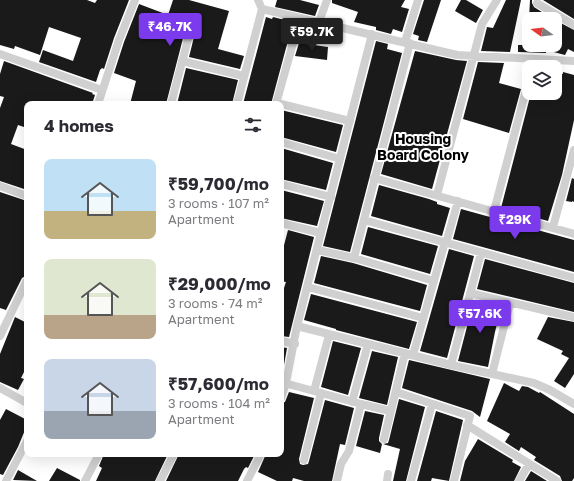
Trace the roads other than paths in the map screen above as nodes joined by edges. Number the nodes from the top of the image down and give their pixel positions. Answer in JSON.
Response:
{"nodes":[{"id":1,"x":135,"y":0,"type":"edge"},
{"id":2,"x":258,"y":0,"type":"edge"},
{"id":3,"x":327,"y":0,"type":"edge"},
{"id":4,"x":418,"y":0,"type":"edge"},
{"id":5,"x":497,"y":0,"type":"edge"},
{"id":6,"x":536,"y":3,"type":"dead end"},
{"id":7,"x":262,"y":9,"type":"junction"},
{"id":8,"x":300,"y":18,"type":"junction"},
{"id":9,"x":319,"y":22,"type":"junction"},
{"id":10,"x":192,"y":24,"type":"dead end"},
{"id":11,"x":574,"y":24,"type":"edge"},
{"id":12,"x":372,"y":34,"type":"junction"},
{"id":13,"x":407,"y":43,"type":"junction"},
{"id":14,"x":0,"y":54,"type":"edge"},
{"id":15,"x":473,"y":56,"type":"junction"},
{"id":16,"x":182,"y":61,"type":"junction"},
{"id":17,"x":574,"y":61,"type":"edge"},
{"id":18,"x":522,"y":62,"type":"edge"},
{"id":19,"x":562,"y":62,"type":"edge"},
{"id":20,"x":244,"y":76,"type":"junction"},
{"id":21,"x":102,"y":90,"type":"junction"},
{"id":22,"x":523,"y":100,"type":"edge"},
{"id":23,"x":99,"y":101,"type":"edge"},
{"id":24,"x":172,"y":101,"type":"edge"},
{"id":25,"x":238,"y":101,"type":"edge"},
{"id":26,"x":279,"y":101,"type":"edge"},
{"id":27,"x":284,"y":105,"type":"edge"},
{"id":28,"x":350,"y":121,"type":"junction"},
{"id":29,"x":284,"y":143,"type":"edge"},
{"id":30,"x":574,"y":150,"type":"edge"},
{"id":31,"x":340,"y":160,"type":"junction"},
{"id":32,"x":571,"y":172,"type":"edge"},
{"id":33,"x":374,"y":178,"type":"junction"},
{"id":34,"x":284,"y":185,"type":"edge"},
{"id":35,"x":0,"y":186,"type":"edge"},
{"id":36,"x":24,"y":195,"type":"edge"},
{"id":37,"x":437,"y":195,"type":"junction"},
{"id":38,"x":331,"y":197,"type":"junction"},
{"id":39,"x":458,"y":201,"type":"junction"},
{"id":40,"x":494,"y":211,"type":"junction"},
{"id":41,"x":364,"y":220,"type":"junction"},
{"id":42,"x":284,"y":225,"type":"edge"},
{"id":43,"x":553,"y":227,"type":"junction"},
{"id":44,"x":321,"y":232,"type":"junction"},
{"id":45,"x":574,"y":234,"type":"edge"},
{"id":46,"x":446,"y":243,"type":"junction"},
{"id":47,"x":317,"y":250,"type":"junction"},
{"id":48,"x":481,"y":253,"type":"junction"},
{"id":49,"x":354,"y":258,"type":"junction"},
{"id":50,"x":574,"y":278,"type":"edge"},
{"id":51,"x":434,"y":281,"type":"junction"},
{"id":52,"x":24,"y":286,"type":"edge"},
{"id":53,"x":308,"y":287,"type":"junction"},
{"id":54,"x":470,"y":293,"type":"junction"},
{"id":55,"x":510,"y":303,"type":"junction"},
{"id":56,"x":573,"y":317,"type":"dead end"},
{"id":57,"x":423,"y":318,"type":"junction"},
{"id":58,"x":297,"y":326,"type":"junction"},
{"id":59,"x":329,"y":335,"type":"junction"},
{"id":60,"x":0,"y":336,"type":"edge"},
{"id":61,"x":284,"y":342,"type":"edge"},
{"id":62,"x":295,"y":344,"type":"junction"},
{"id":63,"x":368,"y":344,"type":"junction"},
{"id":64,"x":409,"y":354,"type":"junction"},
{"id":65,"x":450,"y":365,"type":"junction"},
{"id":66,"x":492,"y":374,"type":"junction"},
{"id":67,"x":284,"y":380,"type":"edge"},
{"id":68,"x":284,"y":383,"type":"edge"},
{"id":69,"x":0,"y":388,"type":"edge"},
{"id":70,"x":317,"y":392,"type":"junction"},
{"id":71,"x":396,"y":392,"type":"junction"},
{"id":72,"x":24,"y":401,"type":"edge"},
{"id":73,"x":352,"y":402,"type":"junction"},
{"id":74,"x":361,"y":404,"type":"junction"},
{"id":75,"x":432,"y":404,"type":"junction"},
{"id":76,"x":574,"y":404,"type":"edge"},
{"id":77,"x":390,"y":411,"type":"junction"},
{"id":78,"x":467,"y":425,"type":"junction"},
{"id":79,"x":384,"y":439,"type":"dead end"},
{"id":80,"x":24,"y":447,"type":"edge"},
{"id":81,"x":97,"y":457,"type":"edge"},
{"id":82,"x":172,"y":457,"type":"edge"},
{"id":83,"x":260,"y":457,"type":"edge"},
{"id":84,"x":304,"y":460,"type":"dead end"},
{"id":85,"x":530,"y":464,"type":"junction"},
{"id":86,"x":6,"y":481,"type":"edge"},
{"id":87,"x":84,"y":481,"type":"edge"},
{"id":88,"x":160,"y":481,"type":"edge"},
{"id":89,"x":247,"y":481,"type":"edge"},
{"id":90,"x":337,"y":481,"type":"edge"},
{"id":91,"x":411,"y":481,"type":"edge"},
{"id":92,"x":454,"y":481,"type":"edge"},
{"id":93,"x":519,"y":481,"type":"edge"},
{"id":94,"x":557,"y":481,"type":"edge"}],
"edges":[{"from":1,"to":21,"type":"street"},
{"from":2,"to":7,"type":"street"},
{"from":3,"to":9,"type":"street"},
{"from":4,"to":13,"type":"street"},
{"from":5,"to":15,"type":"street"},
{"from":6,"to":11,"type":"street"},
{"from":7,"to":8,"type":"street"},
{"from":7,"to":20,"type":"street"},
{"from":8,"to":9,"type":"street"},
{"from":8,"to":26,"type":"street"},
{"from":9,"to":12,"type":"street"},
{"from":10,"to":16,"type":"street"},
{"from":12,"to":13,"type":"street"},
{"from":12,"to":28,"type":"street"},
{"from":13,"to":15,"type":"street"},
{"from":13,"to":33,"type":"street"},
{"from":14,"to":21,"type":"street"},
{"from":15,"to":18,"type":"street"},
{"from":15,"to":37,"type":"street"},
{"from":16,"to":20,"type":"street"},
{"from":16,"to":24,"type":"street"},
{"from":17,"to":19,"type":"street"},
{"from":20,"to":25,"type":"street"},
{"from":21,"to":23,"type":"street"},
{"from":22,"to":40,"type":"street"},
{"from":27,"to":28,"type":"street"},
{"from":28,"to":31,"type":"street"},
{"from":29,"to":31,"type":"street"},
{"from":30,"to":32,"type":"street"},
{"from":31,"to":38,"type":"street"},
{"from":32,"to":43,"type":"street"},
{"from":33,"to":37,"type":"street"},
{"from":33,"to":41,"type":"street"},
{"from":34,"to":38,"type":"street"},
{"from":35,"to":36,"type":"street"},
{"from":37,"to":39,"type":"street"},
{"from":38,"to":44,"type":"street"},
{"from":39,"to":40,"type":"street"},
{"from":39,"to":46,"type":"street"},
{"from":40,"to":43,"type":"street"},
{"from":41,"to":46,"type":"street"},
{"from":41,"to":49,"type":"street"},
{"from":42,"to":44,"type":"street"},
{"from":43,"to":45,"type":"street"},
{"from":44,"to":47,"type":"street"},
{"from":46,"to":48,"type":"street"},
{"from":46,"to":51,"type":"street"},
{"from":47,"to":49,"type":"street"},
{"from":47,"to":53,"type":"street"},
{"from":48,"to":50,"type":"street"},
{"from":48,"to":54,"type":"street"},
{"from":49,"to":51,"type":"street"},
{"from":51,"to":57,"type":"street"},
{"from":52,"to":60,"type":"street"},
{"from":53,"to":57,"type":"street"},
{"from":53,"to":58,"type":"street"},
{"from":54,"to":55,"type":"street"},
{"from":54,"to":65,"type":"street"},
{"from":55,"to":56,"type":"street"},
{"from":55,"to":66,"type":"street"},
{"from":57,"to":64,"type":"street"},
{"from":58,"to":59,"type":"street"},
{"from":58,"to":62,"type":"street"},
{"from":59,"to":63,"type":"street"},
{"from":59,"to":70,"type":"street"},
{"from":61,"to":62,"type":"street"},
{"from":62,"to":67,"type":"street"},
{"from":63,"to":64,"type":"street"},
{"from":63,"to":73,"type":"street"},
{"from":64,"to":65,"type":"street"},
{"from":64,"to":71,"type":"street"},
{"from":65,"to":66,"type":"street"},
{"from":66,"to":76,"type":"street"},
{"from":68,"to":70,"type":"street"},
{"from":69,"to":72,"type":"street"},
{"from":70,"to":73,"type":"street"},
{"from":70,"to":84,"type":"street"},
{"from":71,"to":75,"type":"street"},
{"from":71,"to":77,"type":"street"},
{"from":73,"to":74,"type":"street"},
{"from":74,"to":77,"type":"street"},
{"from":74,"to":90,"type":"street"},
{"from":75,"to":78,"type":"street"},
{"from":75,"to":91,"type":"street"},
{"from":77,"to":79,"type":"street"},
{"from":78,"to":85,"type":"street"},
{"from":78,"to":92,"type":"street"},
{"from":80,"to":86,"type":"street"},
{"from":81,"to":87,"type":"street"},
{"from":82,"to":88,"type":"street"},
{"from":83,"to":89,"type":"street"},
{"from":85,"to":93,"type":"street"},
{"from":85,"to":94,"type":"street"}]}
